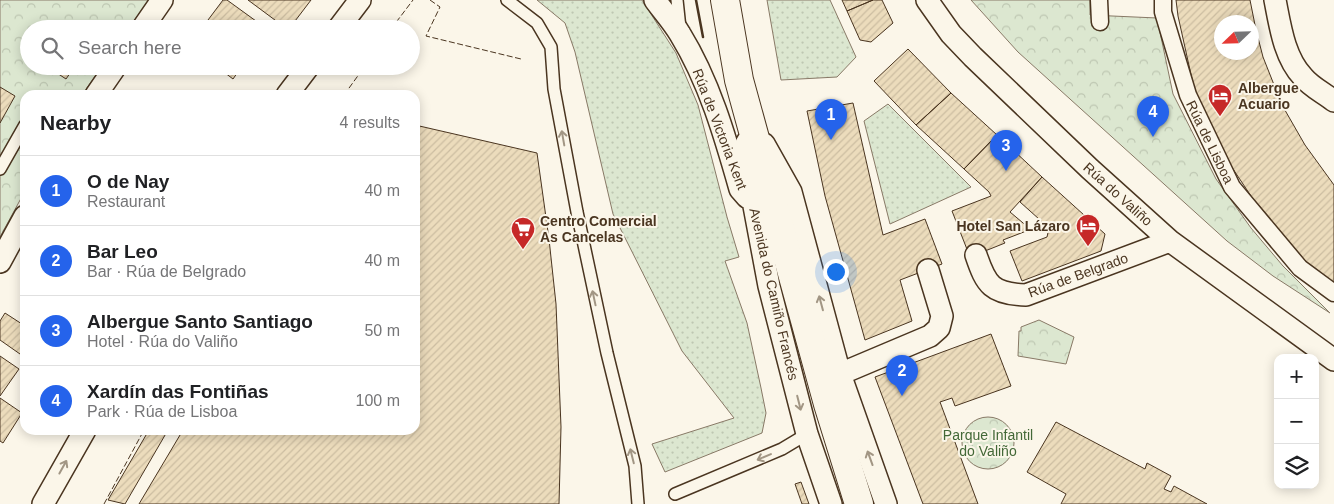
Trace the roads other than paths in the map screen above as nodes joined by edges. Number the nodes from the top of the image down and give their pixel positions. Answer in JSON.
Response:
{"nodes":[{"id":1,"x":162,"y":0,"type":"edge"},
{"id":2,"x":360,"y":0,"type":"edge"},
{"id":3,"x":507,"y":0,"type":"edge"},
{"id":4,"x":655,"y":0,"type":"edge"},
{"id":5,"x":677,"y":0,"type":"edge"},
{"id":6,"x":725,"y":0,"type":"edge"},
{"id":7,"x":927,"y":0,"type":"edge"},
{"id":8,"x":1099,"y":0,"type":"edge"},
{"id":9,"x":1275,"y":0,"type":"edge"},
{"id":10,"x":1163,"y":6,"type":"edge"},
{"id":11,"x":148,"y":20,"type":"edge"},
{"id":12,"x":345,"y":20,"type":"edge"},
{"id":13,"x":1100,"y":22,"type":"dead end"},
{"id":14,"x":680,"y":34,"type":"junction"},
{"id":15,"x":110,"y":75,"type":"edge"},
{"id":16,"x":302,"y":75,"type":"edge"},
{"id":17,"x":739,"y":80,"type":"junction"},
{"id":18,"x":99,"y":90,"type":"edge"},
{"id":19,"x":291,"y":90,"type":"edge"},
{"id":20,"x":1334,"y":101,"type":"edge"},
{"id":21,"x":752,"y":124,"type":"junction"},
{"id":22,"x":20,"y":134,"type":"edge"},
{"id":23,"x":0,"y":169,"type":"edge"},
{"id":24,"x":754,"y":206,"type":"junction"},
{"id":25,"x":20,"y":225,"type":"edge"},
{"id":26,"x":1170,"y":241,"type":"junction"},
{"id":27,"x":976,"y":255,"type":"dead end"},
{"id":28,"x":0,"y":262,"type":"edge"},
{"id":29,"x":928,"y":270,"type":"dead end"},
{"id":30,"x":1334,"y":293,"type":"edge"},
{"id":31,"x":1334,"y":360,"type":"edge"},
{"id":32,"x":840,"y":374,"type":"junction"},
{"id":33,"x":81,"y":435,"type":"edge"},
{"id":34,"x":810,"y":443,"type":"junction"},
{"id":35,"x":675,"y":494,"type":"dead end"},
{"id":36,"x":43,"y":504,"type":"edge"},
{"id":37,"x":638,"y":504,"type":"edge"},
{"id":38,"x":823,"y":504,"type":"edge"},
{"id":39,"x":831,"y":504,"type":"edge"},
{"id":40,"x":859,"y":504,"type":"edge"},
{"id":41,"x":886,"y":504,"type":"edge"}],
"edges":[{"from":1,"to":11,"type":"street"},
{"from":2,"to":12,"type":"street"},
{"from":37,"to":3,"type":"lane","one_way":true},
{"from":4,"to":14,"type":"street","name":"Rúa de Victoria Kent"},
{"from":5,"to":14,"type":"lane"},
{"from":6,"to":17,"type":"main road","name":"Avenida do Camiño Francés"},
{"from":7,"to":26,"type":"street","name":"Rúa do Valiño"},
{"from":8,"to":13,"type":"street"},
{"from":9,"to":20,"type":"street"},
{"from":10,"to":30,"type":"street","name":"Rúa de Lisboa"},
{"from":14,"to":24,"type":"street","name":"Rúa de Victoria Kent"},
{"from":15,"to":18,"type":"street"},
{"from":16,"to":19,"type":"street"},
{"from":17,"to":21,"type":"main road","name":"Avenida do Camiño Francés"},
{"from":17,"to":24,"type":"street","name":"Avenida do Camiño Francés"},
{"from":32,"to":21,"type":"street","name":"Avenida do Camiño Francés","one_way":true},
{"from":21,"to":40,"type":"main road","name":"Avenida do Camiño Francés"},
{"from":22,"to":23,"type":"lane"},
{"from":24,"to":34,"type":"street","name":"Avenida do Camiño Francés","one_way":true},
{"from":25,"to":28,"type":"street"},
{"from":26,"to":27,"type":"street","name":"Rúa de Belgrado"},
{"from":26,"to":31,"type":"street","name":"Rúa do Valiño"},
{"from":29,"to":32,"type":"street"},
{"from":41,"to":32,"type":"street","name":"Avenida do Camiño Francés","one_way":true},
{"from":36,"to":33,"type":"street","one_way":true},
{"from":34,"to":35,"type":"lane","one_way":true},
{"from":34,"to":38,"type":"lane"},
{"from":34,"to":39,"type":"street","name":"Avenida do Camiño Francés"}]}
